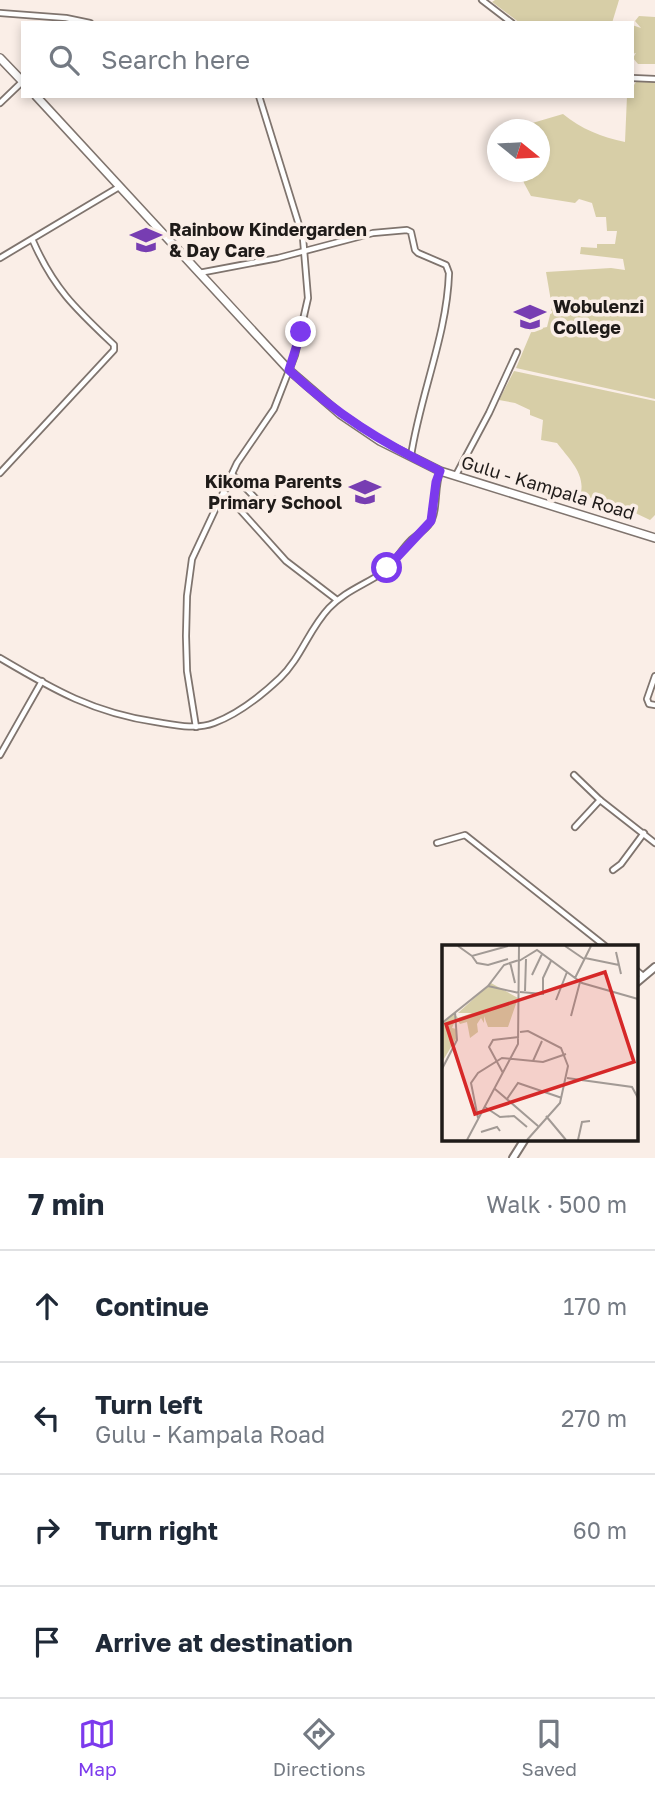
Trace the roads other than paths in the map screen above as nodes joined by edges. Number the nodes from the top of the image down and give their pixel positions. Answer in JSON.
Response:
{"nodes":[{"id":1,"x":482,"y":0,"type":"edge"},
{"id":2,"x":0,"y":13,"type":"edge"},
{"id":3,"x":80,"y":21,"type":"edge"},
{"id":4,"x":509,"y":21,"type":"edge"},
{"id":5,"x":0,"y":58,"type":"edge"},
{"id":6,"x":634,"y":78,"type":"edge"},
{"id":7,"x":655,"y":79,"type":"edge"},
{"id":8,"x":21,"y":80,"type":"edge"},
{"id":9,"x":21,"y":84,"type":"edge"},
{"id":10,"x":38,"y":98,"type":"edge"},
{"id":11,"x":260,"y":98,"type":"edge"},
{"id":12,"x":0,"y":103,"type":"edge"},
{"id":13,"x":119,"y":187,"type":"junction"},
{"id":14,"x":33,"y":241,"type":"junction"},
{"id":15,"x":305,"y":251,"type":"junction"},
{"id":16,"x":0,"y":258,"type":"edge"},
{"id":17,"x":199,"y":274,"type":"junction"},
{"id":18,"x":517,"y":352,"type":"dead end"},
{"id":19,"x":289,"y":370,"type":"junction"},
{"id":20,"x":411,"y":456,"type":"junction"},
{"id":21,"x":440,"y":471,"type":"junction"},
{"id":22,"x":0,"y":473,"type":"edge"},
{"id":23,"x":232,"y":474,"type":"junction"},
{"id":24,"x":455,"y":476,"type":"junction"},
{"id":25,"x":224,"y":492,"type":"junction"},
{"id":26,"x":275,"y":500,"type":"dead end"},
{"id":27,"x":655,"y":538,"type":"edge"},
{"id":28,"x":337,"y":600,"type":"junction"},
{"id":29,"x":0,"y":658,"type":"edge"},
{"id":30,"x":655,"y":676,"type":"edge"},
{"id":31,"x":42,"y":681,"type":"junction"},
{"id":32,"x":655,"y":705,"type":"edge"},
{"id":33,"x":196,"y":727,"type":"junction"},
{"id":34,"x":0,"y":755,"type":"edge"},
{"id":35,"x":574,"y":775,"type":"dead end"},
{"id":36,"x":600,"y":800,"type":"junction"},
{"id":37,"x":575,"y":827,"type":"dead end"},
{"id":38,"x":643,"y":833,"type":"junction"},
{"id":39,"x":655,"y":843,"type":"edge"},
{"id":40,"x":437,"y":844,"type":"dead end"},
{"id":41,"x":613,"y":870,"type":"dead end"},
{"id":42,"x":605,"y":945,"type":"edge"},
{"id":43,"x":655,"y":967,"type":"edge"},
{"id":44,"x":638,"y":972,"type":"edge"},
{"id":45,"x":643,"y":976,"type":"junction"},
{"id":46,"x":638,"y":981,"type":"edge"},
{"id":47,"x":524,"y":1140,"type":"edge"},
{"id":48,"x":513,"y":1158,"type":"edge"}],
"edges":[{"from":1,"to":4,"type":"street"},
{"from":2,"to":3,"type":"street"},
{"from":5,"to":8,"type":"main road"},
{"from":6,"to":7,"type":"street"},
{"from":9,"to":12,"type":"street"},
{"from":10,"to":13,"type":"main road","name":"Gulu - Kampala Road"},
{"from":11,"to":15,"type":"street"},
{"from":13,"to":14,"type":"street"},
{"from":13,"to":17,"type":"main road","name":"Gulu - Kampala Road"},
{"from":14,"to":16,"type":"street"},
{"from":14,"to":22,"type":"street"},
{"from":15,"to":17,"type":"street"},
{"from":15,"to":19,"type":"street"},
{"from":15,"to":20,"type":"street"},
{"from":17,"to":19,"type":"main road","name":"Gulu - Kampala Road"},
{"from":18,"to":24,"type":"street"},
{"from":19,"to":20,"type":"main road","name":"Gulu - Kampala Road"},
{"from":19,"to":23,"type":"street"},
{"from":20,"to":21,"type":"main road","name":"Gulu - Kampala Road"},
{"from":21,"to":24,"type":"main road","name":"Gulu - Kampala Road"},
{"from":21,"to":28,"type":"street"},
{"from":23,"to":25,"type":"street"},
{"from":23,"to":26,"type":"street"},
{"from":24,"to":27,"type":"main road","name":"Gulu - Kampala Road"},
{"from":25,"to":28,"type":"street"},
{"from":25,"to":33,"type":"street"},
{"from":28,"to":33,"type":"street"},
{"from":29,"to":31,"type":"street"},
{"from":30,"to":32,"type":"street"},
{"from":31,"to":33,"type":"street"},
{"from":31,"to":34,"type":"street"},
{"from":35,"to":36,"type":"street"},
{"from":36,"to":37,"type":"street"},
{"from":36,"to":38,"type":"street"},
{"from":38,"to":39,"type":"street"},
{"from":38,"to":41,"type":"street"},
{"from":40,"to":42,"type":"street"},
{"from":43,"to":45,"type":"street"},
{"from":44,"to":45,"type":"street"},
{"from":45,"to":46,"type":"street"},
{"from":47,"to":48,"type":"street"}]}
